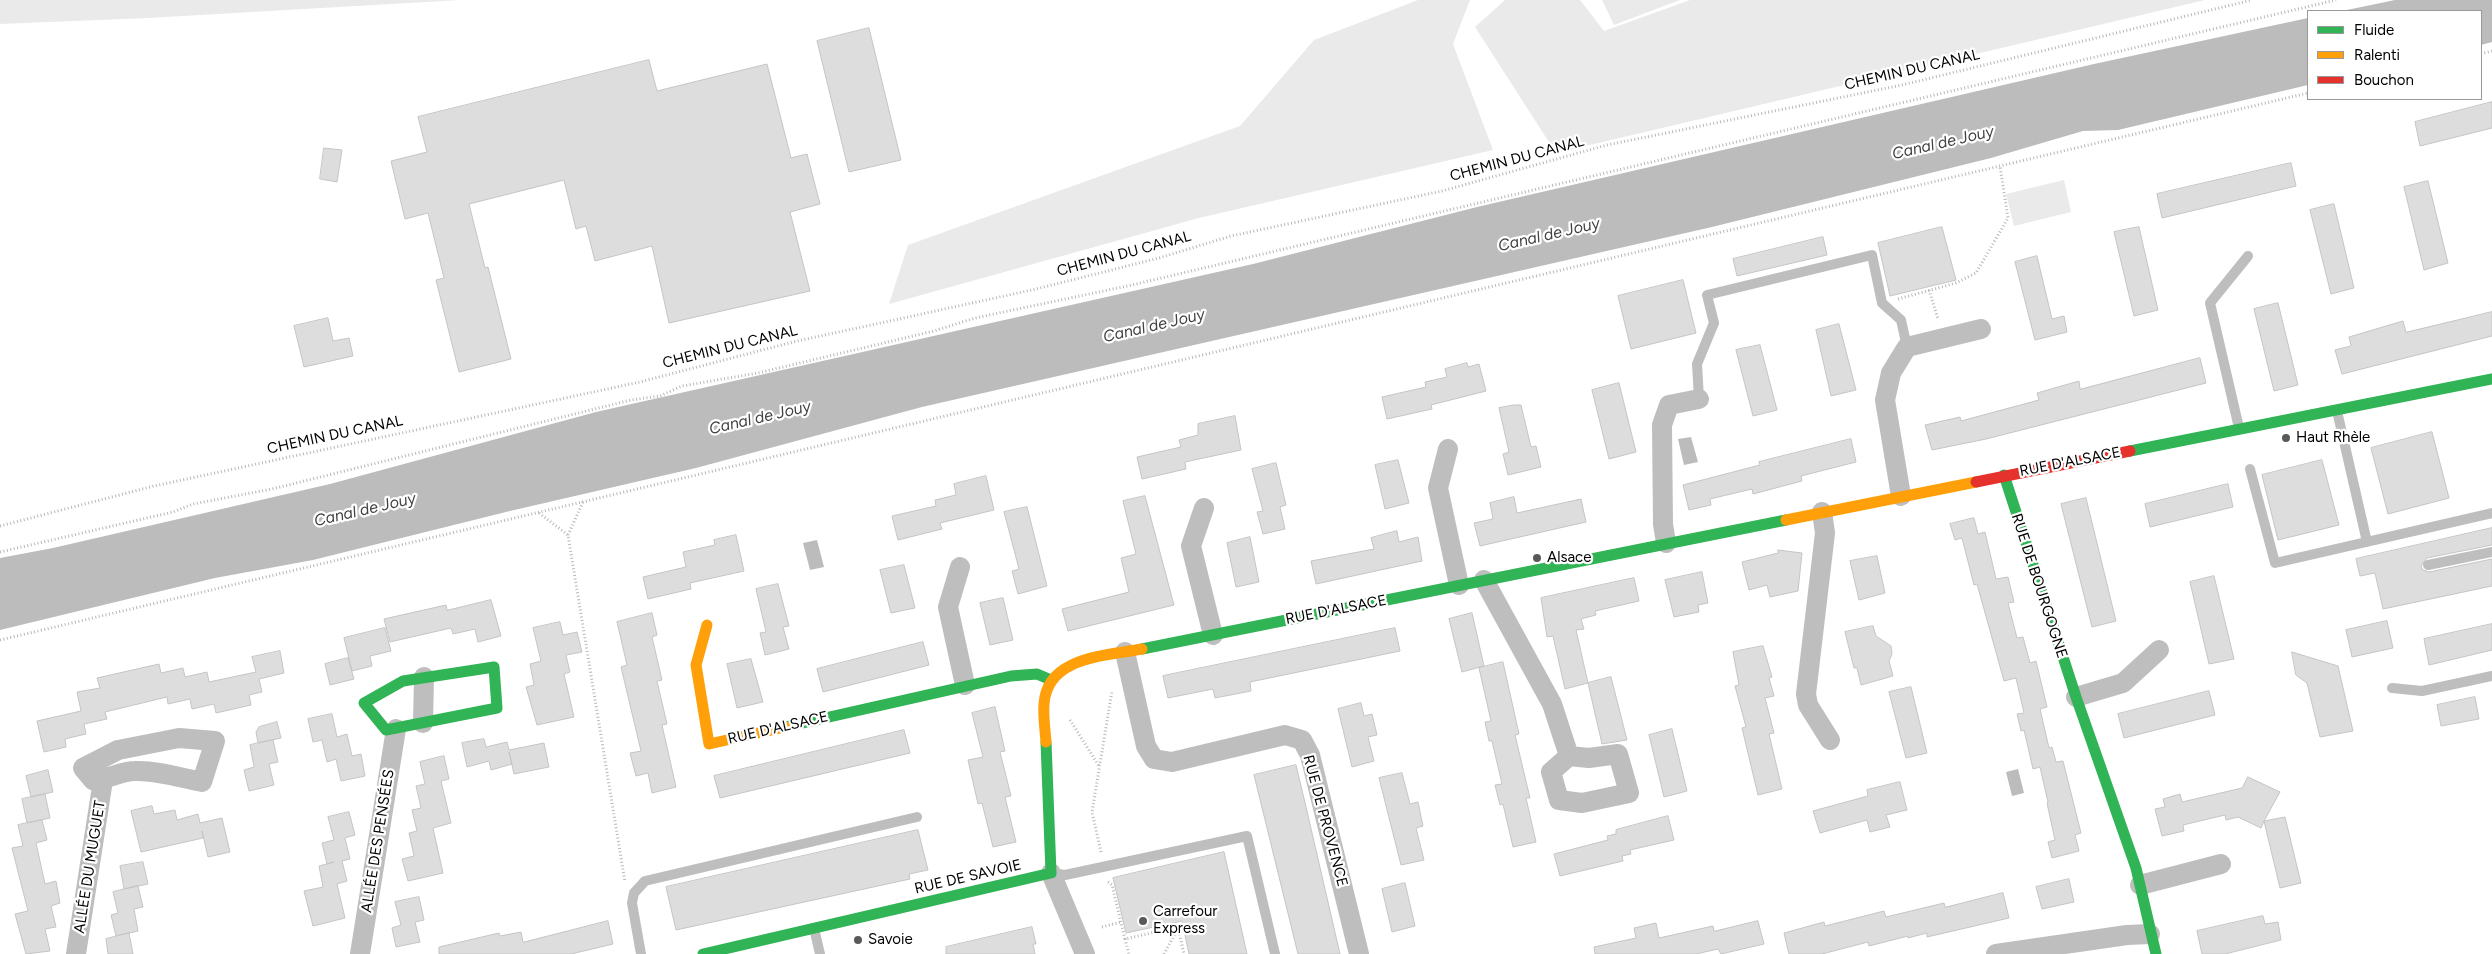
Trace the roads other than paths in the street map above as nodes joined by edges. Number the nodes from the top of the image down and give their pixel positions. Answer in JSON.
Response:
{"nodes":[{"id":1,"x":2248,"y":256,"type":"dead end"},
{"id":2,"x":1980,"y":329,"type":"dead end"},
{"id":3,"x":1907,"y":347,"type":"junction"},
{"id":4,"x":2492,"y":379,"type":"edge"},
{"id":5,"x":1698,"y":399,"type":"joint"},
{"id":6,"x":2336,"y":409,"type":"junction"},
{"id":7,"x":2239,"y":428,"type":"junction"},
{"id":8,"x":1448,"y":449,"type":"dead end"},
{"id":9,"x":2250,"y":469,"type":"dead end"},
{"id":10,"x":2004,"y":475,"type":"junction"},
{"id":11,"x":1901,"y":496,"type":"junction"},
{"id":12,"x":1204,"y":508,"type":"dead end"},
{"id":13,"x":1822,"y":512,"type":"junction"},
{"id":14,"x":2492,"y":513,"type":"edge"},
{"id":15,"x":2367,"y":542,"type":"junction"},
{"id":16,"x":1666,"y":543,"type":"junction"},
{"id":17,"x":2492,"y":552,"type":"edge"},
{"id":18,"x":2428,"y":565,"type":"dead end"},
{"id":19,"x":960,"y":568,"type":"dead end"},
{"id":20,"x":1484,"y":580,"type":"junction"},
{"id":21,"x":1459,"y":585,"type":"junction"},
{"id":22,"x":707,"y":626,"type":"dead end"},
{"id":23,"x":1213,"y":635,"type":"junction"},
{"id":24,"x":2159,"y":650,"type":"dead end"},
{"id":25,"x":1126,"y":660,"type":"junction"},
{"id":26,"x":2492,"y":676,"type":"edge"},
{"id":27,"x":424,"y":677,"type":"junction"},
{"id":28,"x":1051,"y":680,"type":"junction"},
{"id":29,"x":965,"y":685,"type":"junction"},
{"id":30,"x":2392,"y":688,"type":"dead end"},
{"id":31,"x":2076,"y":697,"type":"junction"},
{"id":32,"x":423,"y":723,"type":"junction"},
{"id":33,"x":396,"y":728,"type":"junction"},
{"id":34,"x":1830,"y":740,"type":"dead end"},
{"id":35,"x":1569,"y":756,"type":"dead end"},
{"id":36,"x":102,"y":780,"type":"junction"},
{"id":37,"x":917,"y":816,"type":"dead end"},
{"id":38,"x":2221,"y":864,"type":"dead end"},
{"id":39,"x":1051,"y":873,"type":"junction"},
{"id":40,"x":2140,"y":885,"type":"junction"},
{"id":41,"x":814,"y":928,"type":"junction"},
{"id":42,"x":2150,"y":934,"type":"junction"},
{"id":43,"x":76,"y":954,"type":"edge"},
{"id":44,"x":360,"y":954,"type":"edge"},
{"id":45,"x":641,"y":954,"type":"edge"},
{"id":46,"x":703,"y":954,"type":"edge"},
{"id":47,"x":820,"y":954,"type":"edge"},
{"id":48,"x":1085,"y":954,"type":"edge"},
{"id":49,"x":1274,"y":954,"type":"edge"},
{"id":50,"x":1359,"y":954,"type":"edge"},
{"id":51,"x":1996,"y":954,"type":"edge"},
{"id":52,"x":2156,"y":954,"type":"edge"}],
"edges":[{"from":1,"to":7,"type":"lane"},
{"from":2,"to":3,"type":"street"},
{"from":3,"to":5,"type":"lane"},
{"from":3,"to":11,"type":"street"},
{"from":4,"to":6,"type":"street","name":"RUE D'ALSACE"},
{"from":5,"to":16,"type":"street"},
{"from":6,"to":7,"type":"street","name":"RUE D'ALSACE"},
{"from":6,"to":15,"type":"lane"},
{"from":7,"to":10,"type":"street","name":"RUE D'ALSACE"},
{"from":8,"to":21,"type":"street"},
{"from":9,"to":15,"type":"lane"},
{"from":10,"to":11,"type":"street","name":"RUE D'ALSACE"},
{"from":10,"to":31,"type":"street","name":"RUE DE BOURGOGNE"},
{"from":11,"to":13,"type":"street","name":"RUE D'ALSACE"},
{"from":12,"to":23,"type":"street"},
{"from":13,"to":16,"type":"street","name":"RUE D'ALSACE"},
{"from":13,"to":34,"type":"street"},
{"from":14,"to":15,"type":"lane"},
{"from":16,"to":20,"type":"street","name":"RUE D'ALSACE"},
{"from":17,"to":18,"type":"lane"},
{"from":19,"to":29,"type":"street"},
{"from":20,"to":21,"type":"street","name":"RUE D'ALSACE"},
{"from":20,"to":35,"type":"street"},
{"from":21,"to":23,"type":"street","name":"RUE D'ALSACE"},
{"from":22,"to":29,"type":"street","name":"RUE D'ALSACE"},
{"from":23,"to":25,"type":"street","name":"RUE D'ALSACE"},
{"from":24,"to":31,"type":"street"},
{"from":25,"to":28,"type":"street","name":"RUE D'ALSACE"},
{"from":25,"to":50,"type":"street","name":"RUE DE PROVENCE"},
{"from":26,"to":30,"type":"lane"},
{"from":27,"to":32,"type":"street"},
{"from":27,"to":32,"type":"street"},
{"from":27,"to":33,"type":"street"},
{"from":28,"to":29,"type":"street","name":"RUE D'ALSACE"},
{"from":28,"to":39,"type":"street"},
{"from":31,"to":40,"type":"street","name":"RUE DE BOURGOGNE"},
{"from":32,"to":33,"type":"street"},
{"from":33,"to":44,"type":"street","name":"ALLÉE DES PENSÉES"},
{"from":36,"to":36,"type":"street","name":"ALLÉE DU MUGUET"},
{"from":36,"to":43,"type":"street","name":"ALLÉE DU MUGUET"},
{"from":37,"to":45,"type":"lane"},
{"from":38,"to":40,"type":"street"},
{"from":39,"to":41,"type":"street","name":"RUE DE SAVOIE"},
{"from":39,"to":48,"type":"street"},
{"from":39,"to":49,"type":"lane"},
{"from":40,"to":42,"type":"street","name":"RUE DE BOURGOGNE"},
{"from":41,"to":46,"type":"street","name":"RUE DE SAVOIE"},
{"from":41,"to":47,"type":"lane"},
{"from":42,"to":51,"type":"street"},
{"from":42,"to":52,"type":"street","name":"RUE DE BOURGOGNE"}]}
